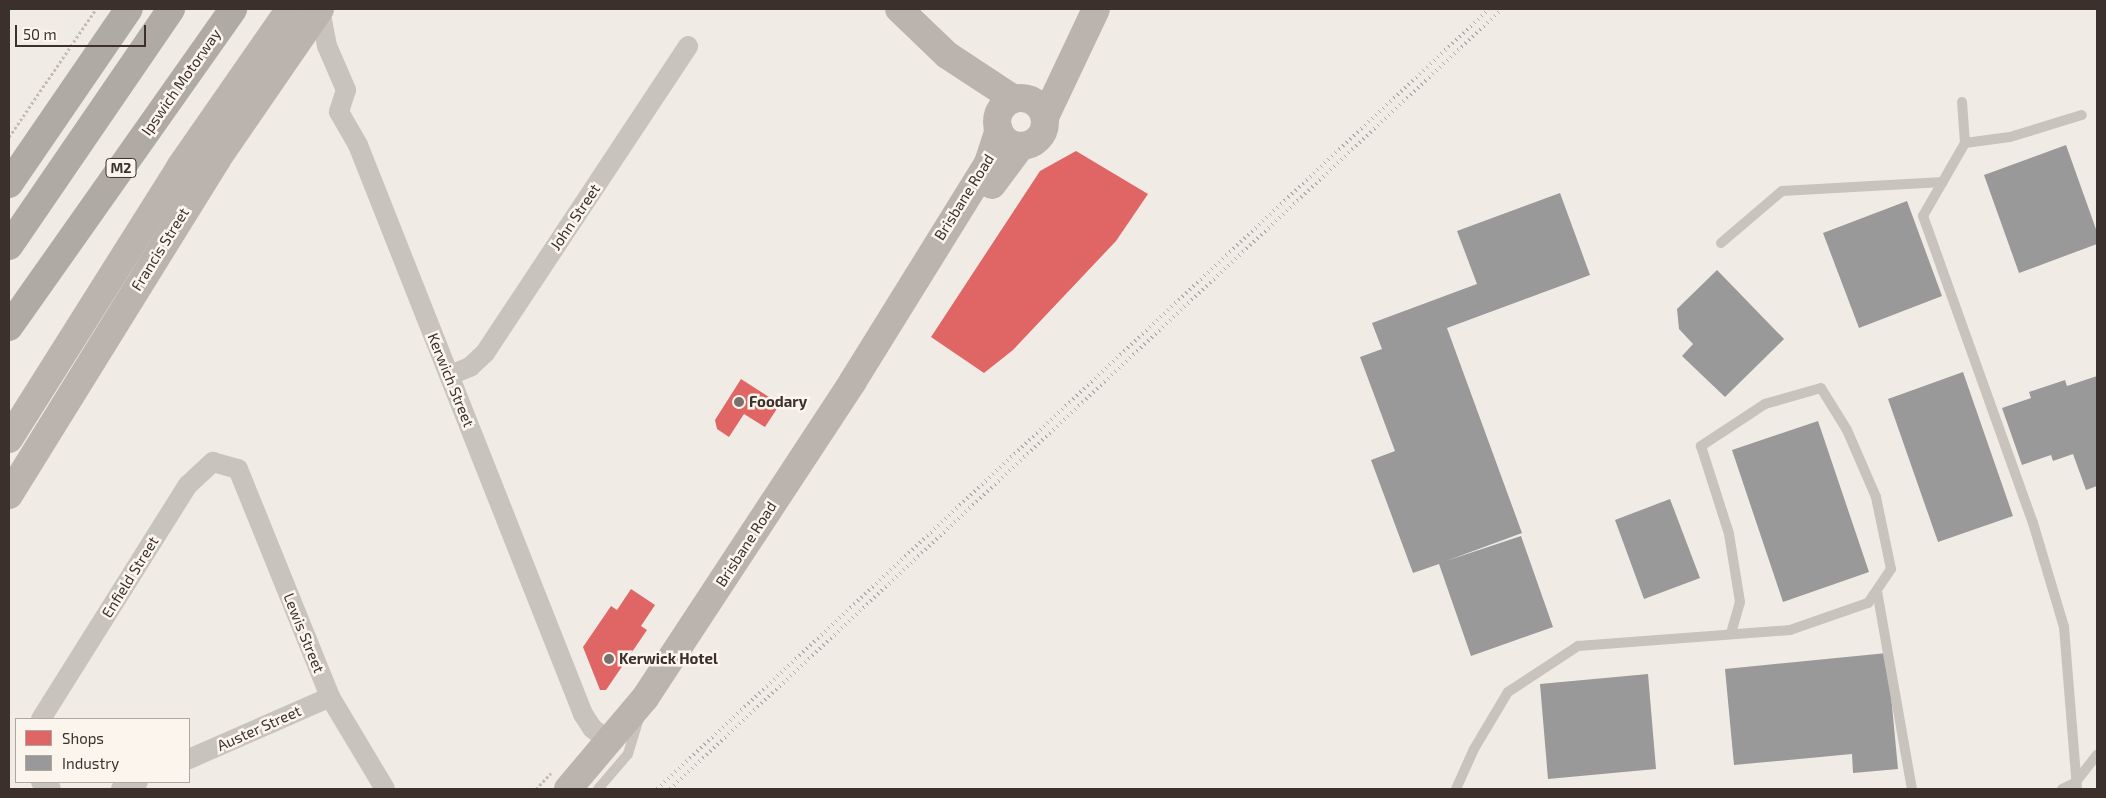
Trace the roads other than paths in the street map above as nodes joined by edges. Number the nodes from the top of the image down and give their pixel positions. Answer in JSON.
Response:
{"nodes":[{"id":1,"x":129,"y":9,"type":"edge"},
{"id":2,"x":171,"y":9,"type":"edge"},
{"id":3,"x":233,"y":9,"type":"edge"},
{"id":4,"x":290,"y":9,"type":"edge"},
{"id":5,"x":320,"y":9,"type":"edge"},
{"id":6,"x":899,"y":9,"type":"edge"},
{"id":7,"x":1095,"y":9,"type":"edge"},
{"id":8,"x":688,"y":46,"type":"dead end"},
{"id":9,"x":947,"y":55,"type":"junction"},
{"id":10,"x":1019,"y":99,"type":"junction"},
{"id":11,"x":1962,"y":102,"type":"dead end"},
{"id":12,"x":2082,"y":115,"type":"dead end"},
{"id":13,"x":1045,"y":117,"type":"junction"},
{"id":14,"x":998,"y":126,"type":"junction"},
{"id":15,"x":1965,"y":143,"type":"junction"},
{"id":16,"x":1021,"y":146,"type":"junction"},
{"id":17,"x":1943,"y":182,"type":"junction"},
{"id":18,"x":9,"y":184,"type":"edge"},
{"id":19,"x":1721,"y":243,"type":"dead end"},
{"id":20,"x":9,"y":246,"type":"edge"},
{"id":21,"x":912,"y":290,"type":"junction"},
{"id":22,"x":9,"y":327,"type":"edge"},
{"id":23,"x":450,"y":375,"type":"junction"},
{"id":24,"x":9,"y":439,"type":"edge"},
{"id":25,"x":238,"y":469,"type":"joint"},
{"id":26,"x":9,"y":495,"type":"edge"},
{"id":27,"x":1877,"y":591,"type":"junction"},
{"id":28,"x":1732,"y":634,"type":"junction"},
{"id":29,"x":330,"y":697,"type":"junction"},
{"id":30,"x":645,"y":698,"type":"junction"},
{"id":31,"x":42,"y":718,"type":"edge"},
{"id":32,"x":610,"y":742,"type":"junction"},
{"id":33,"x":2097,"y":755,"type":"edge"},
{"id":34,"x":190,"y":759,"type":"edge"},
{"id":35,"x":559,"y":780,"type":"edge"},
{"id":36,"x":136,"y":783,"type":"edge"},
{"id":37,"x":2076,"y":786,"type":"edge"},
{"id":38,"x":121,"y":789,"type":"edge"},
{"id":39,"x":385,"y":789,"type":"edge"},
{"id":40,"x":598,"y":789,"type":"edge"},
{"id":41,"x":1456,"y":789,"type":"edge"},
{"id":42,"x":1912,"y":789,"type":"edge"},
{"id":43,"x":2062,"y":789,"type":"edge"}],
"edges":[{"from":1,"to":18,"type":"highway"},
{"from":2,"to":20,"type":"highway"},
{"from":3,"to":22,"type":"highway","name":"Ipswich Motorway","number":"M2"},
{"from":4,"to":24,"type":"main road","name":"Francis Street"},
{"from":5,"to":23,"type":"street","name":"Kerwich Street"},
{"from":5,"to":26,"type":"main road","name":"Francis Street"},
{"from":6,"to":9,"type":"main road"},
{"from":7,"to":10,"type":"main road"},
{"from":7,"to":13,"type":"main road"},
{"from":8,"to":23,"type":"street","name":"John Street"},
{"from":9,"to":10,"type":"main road"},
{"from":9,"to":14,"type":"main road"},
{"from":10,"to":13,"type":"main road"},
{"from":10,"to":14,"type":"main road"},
{"from":11,"to":15,"type":"lane"},
{"from":12,"to":15,"type":"lane"},
{"from":13,"to":16,"type":"main road"},
{"from":14,"to":16,"type":"main road"},
{"from":14,"to":21,"type":"main road","name":"Brisbane Road"},
{"from":15,"to":17,"type":"lane"},
{"from":16,"to":21,"type":"main road","name":"Brisbane Road"},
{"from":17,"to":19,"type":"lane"},
{"from":17,"to":37,"type":"lane"},
{"from":21,"to":30,"type":"main road","name":"Brisbane Road"},
{"from":23,"to":32,"type":"street","name":"Kerwich Street"},
{"from":25,"to":29,"type":"street","name":"Lewis Street"},
{"from":25,"to":31,"type":"street","name":"Enfield Street"},
{"from":27,"to":28,"type":"lane"},
{"from":27,"to":28,"type":"lane"},
{"from":27,"to":42,"type":"lane"},
{"from":28,"to":41,"type":"lane"},
{"from":29,"to":34,"type":"street","name":"Auster Street"},
{"from":29,"to":39,"type":"street","name":"Lewis Street"},
{"from":30,"to":32,"type":"main road","name":"Brisbane Road"},
{"from":30,"to":40,"type":"lane"},
{"from":32,"to":35,"type":"main road","name":"Brisbane Road"},
{"from":33,"to":37,"type":"lane"},
{"from":36,"to":38,"type":"street"},
{"from":37,"to":43,"type":"lane"}]}
